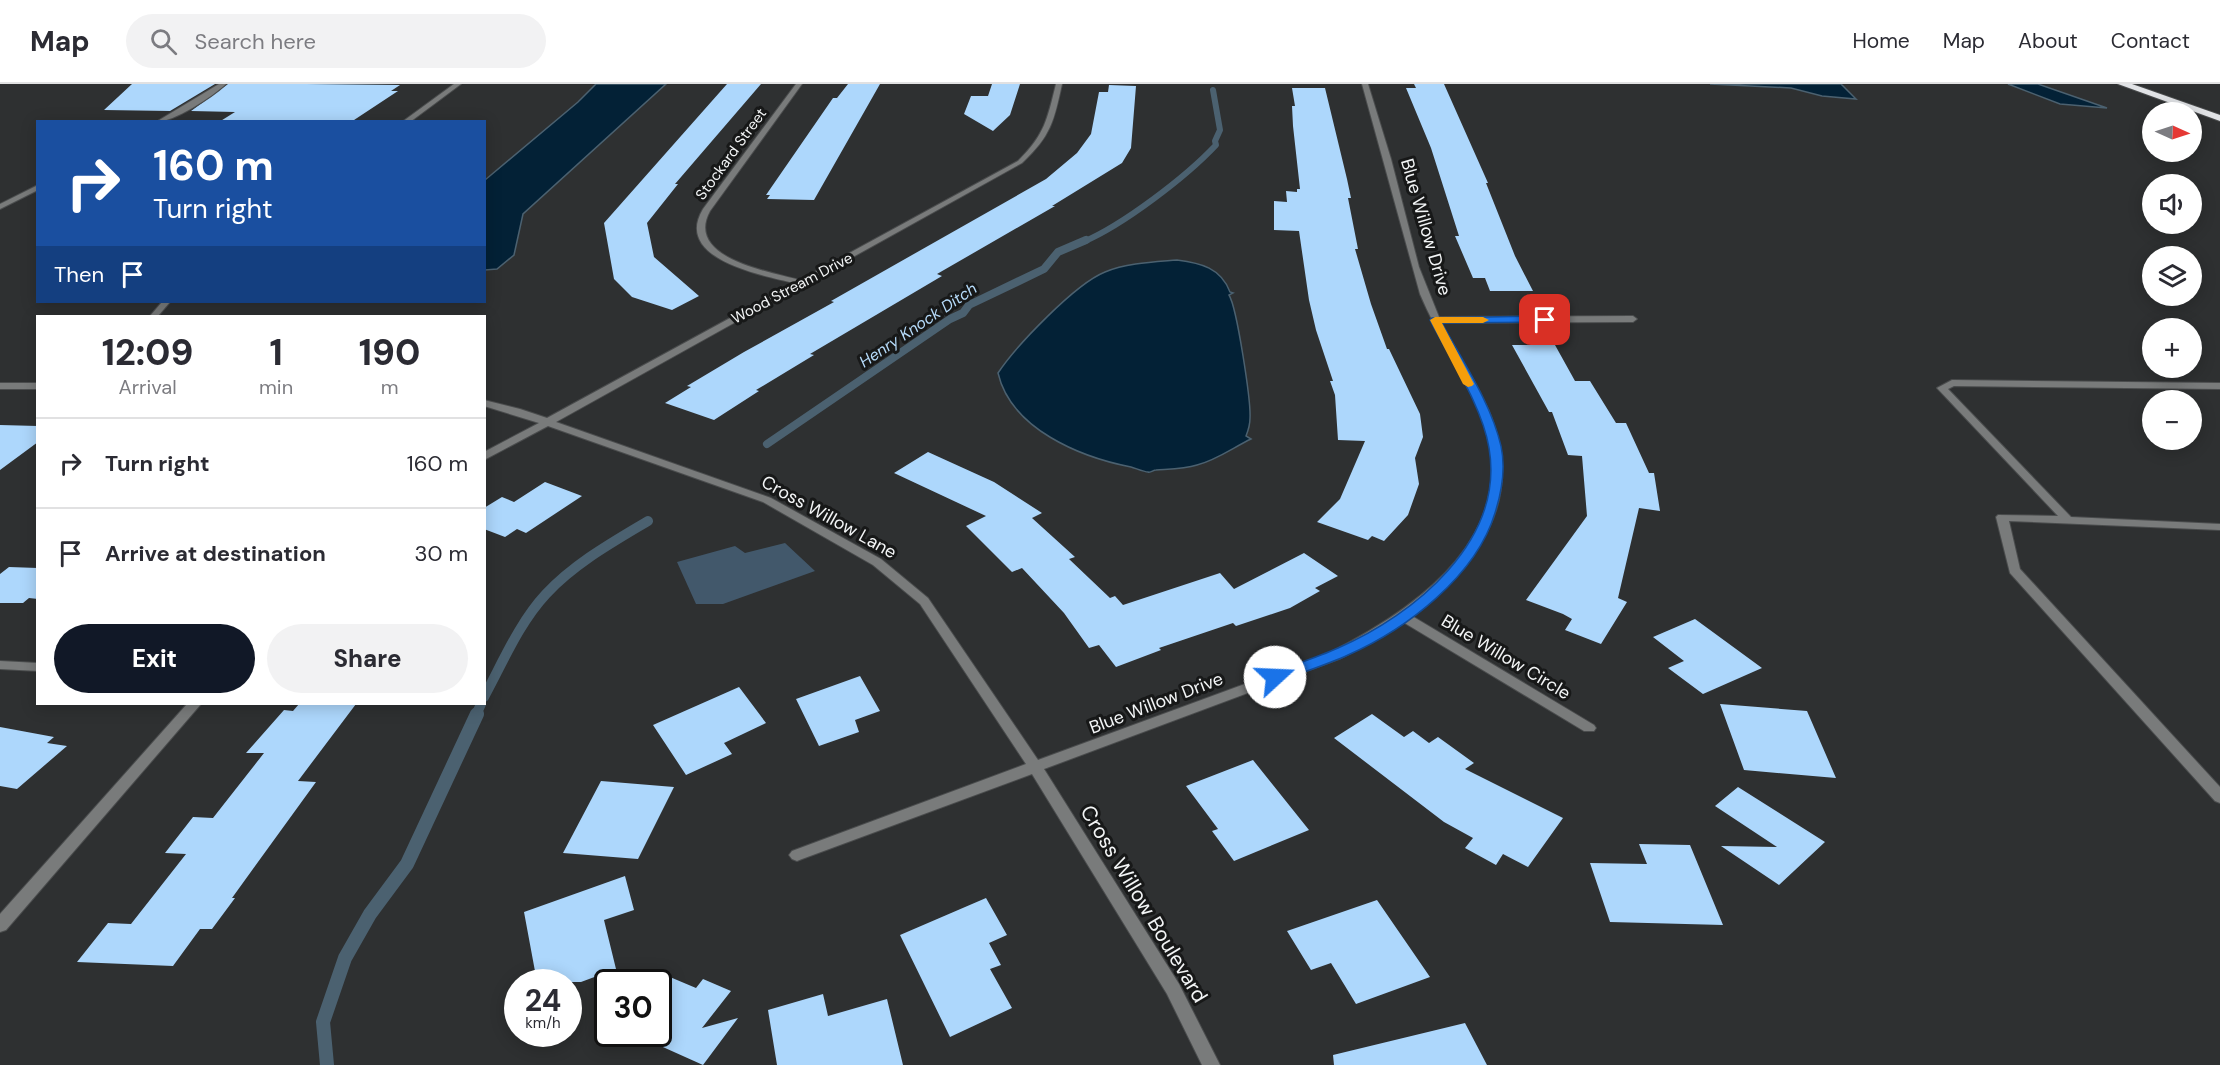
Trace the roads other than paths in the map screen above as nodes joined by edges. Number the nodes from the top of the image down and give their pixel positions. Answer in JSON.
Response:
{"nodes":[{"id":1,"x":223,"y":84,"type":"edge"},
{"id":2,"x":458,"y":84,"type":"edge"},
{"id":3,"x":799,"y":84,"type":"edge"},
{"id":4,"x":1059,"y":84,"type":"edge"},
{"id":5,"x":1365,"y":84,"type":"edge"},
{"id":6,"x":2123,"y":84,"type":"edge"},
{"id":7,"x":2220,"y":118,"type":"edge"},
{"id":8,"x":163,"y":120,"type":"edge"},
{"id":9,"x":408,"y":120,"type":"edge"},
{"id":10,"x":36,"y":188,"type":"edge"},
{"id":11,"x":0,"y":207,"type":"edge"},
{"id":12,"x":804,"y":283,"type":"junction"},
{"id":13,"x":165,"y":303,"type":"edge"},
{"id":14,"x":155,"y":315,"type":"edge"},
{"id":15,"x":1633,"y":319,"type":"dead end"},
{"id":16,"x":1435,"y":320,"type":"junction"},
{"id":17,"x":0,"y":386,"type":"edge"},
{"id":18,"x":36,"y":386,"type":"edge"},
{"id":19,"x":2220,"y":386,"type":"edge"},
{"id":20,"x":486,"y":404,"type":"edge"},
{"id":21,"x":545,"y":422,"type":"junction"},
{"id":22,"x":486,"y":456,"type":"edge"},
{"id":23,"x":2068,"y":520,"type":"junction"},
{"id":24,"x":2220,"y":527,"type":"edge"},
{"id":25,"x":1404,"y":617,"type":"junction"},
{"id":26,"x":0,"y":665,"type":"edge"},
{"id":27,"x":36,"y":667,"type":"edge"},
{"id":28,"x":193,"y":705,"type":"edge"},
{"id":29,"x":1589,"y":728,"type":"dead end"},
{"id":30,"x":1036,"y":768,"type":"junction"},
{"id":31,"x":2220,"y":797,"type":"edge"},
{"id":32,"x":797,"y":855,"type":"dead end"},
{"id":33,"x":0,"y":925,"type":"edge"},
{"id":34,"x":1210,"y":1065,"type":"edge"}],
"edges":[{"from":1,"to":8,"type":"street"},
{"from":2,"to":9,"type":"street"},
{"from":3,"to":12,"type":"street","name":"Stockard Street"},
{"from":4,"to":12,"type":"street","name":"Wood Stream Drive"},
{"from":5,"to":16,"type":"street","name":"Blue Willow Drive"},
{"from":6,"to":7,"type":"highway"},
{"from":10,"to":11,"type":"street"},
{"from":12,"to":21,"type":"street","name":"Wood Stream Drive"},
{"from":13,"to":14,"type":"street"},
{"from":15,"to":16,"type":"street"},
{"from":16,"to":25,"type":"street","name":"Blue Willow Drive"},
{"from":17,"to":18,"type":"street"},
{"from":19,"to":23,"type":"street"},
{"from":20,"to":21,"type":"street","name":"Cross Willow Lane"},
{"from":21,"to":22,"type":"street","name":"Wood Stream Drive"},
{"from":21,"to":30,"type":"street","name":"Cross Willow Lane"},
{"from":23,"to":24,"type":"street"},
{"from":23,"to":31,"type":"street"},
{"from":25,"to":29,"type":"street","name":"Blue Willow Circle"},
{"from":25,"to":30,"type":"street","name":"Blue Willow Drive"},
{"from":26,"to":27,"type":"street"},
{"from":28,"to":33,"type":"street"},
{"from":30,"to":32,"type":"street","name":"Blue Willow Drive"},
{"from":30,"to":34,"type":"street","name":"Cross Willow Boulevard"}]}
